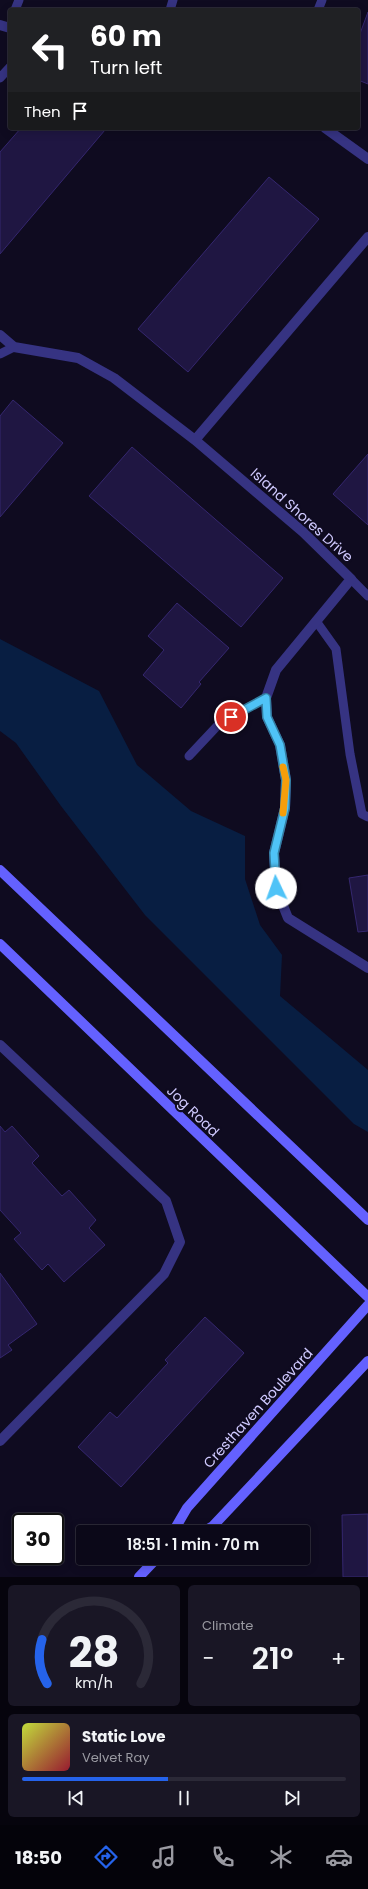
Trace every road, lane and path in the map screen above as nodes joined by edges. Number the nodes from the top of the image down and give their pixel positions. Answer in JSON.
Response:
{"nodes":[{"id":1,"x":8,"y":69,"type":"edge"},
{"id":2,"x":0,"y":78,"type":"edge"},
{"id":3,"x":328,"y":130,"type":"edge"},
{"id":4,"x":368,"y":159,"type":"edge"},
{"id":5,"x":368,"y":237,"type":"edge"},
{"id":6,"x":0,"y":335,"type":"edge"},
{"id":7,"x":14,"y":347,"type":"junction"},
{"id":8,"x":0,"y":354,"type":"edge"},
{"id":9,"x":194,"y":440,"type":"junction"},
{"id":10,"x":351,"y":579,"type":"junction"},
{"id":11,"x":368,"y":596,"type":"edge"},
{"id":12,"x":316,"y":621,"type":"junction"},
{"id":13,"x":266,"y":698,"type":"junction"},
{"id":14,"x":189,"y":756,"type":"dead end"},
{"id":15,"x":368,"y":817,"type":"edge"},
{"id":16,"x":0,"y":870,"type":"edge"},
{"id":17,"x":0,"y":944,"type":"edge"},
{"id":18,"x":368,"y":968,"type":"edge"},
{"id":19,"x":0,"y":1045,"type":"edge"},
{"id":20,"x":368,"y":1220,"type":"edge"},
{"id":21,"x":368,"y":1297,"type":"edge"},
{"id":22,"x":368,"y":1305,"type":"edge"},
{"id":23,"x":368,"y":1361,"type":"edge"},
{"id":24,"x":0,"y":1441,"type":"edge"},
{"id":25,"x":177,"y":1525,"type":"edge"},
{"id":26,"x":214,"y":1525,"type":"edge"},
{"id":27,"x":151,"y":1565,"type":"edge"},
{"id":28,"x":139,"y":1577,"type":"edge"}],
"edges":[{"from":1,"to":2,"type":"lane"},
{"from":3,"to":4,"type":"street"},
{"from":5,"to":9,"type":"street"},
{"from":6,"to":7,"type":"street"},
{"from":7,"to":8,"type":"lane"},
{"from":7,"to":9,"type":"street","name":"Island Shores Drive"},
{"from":9,"to":10,"type":"street","name":"Island Shores Drive"},
{"from":10,"to":11,"type":"lane"},
{"from":10,"to":12,"type":"street","name":"Island Shores Drive"},
{"from":12,"to":13,"type":"street","name":"Island Shores Drive"},
{"from":12,"to":15,"type":"lane"},
{"from":13,"to":14,"type":"lane"},
{"from":13,"to":18,"type":"street","name":"Island Shores Drive"},
{"from":16,"to":20,"type":"main road"},
{"from":17,"to":21,"type":"main road","name":"Jog Road"},
{"from":19,"to":24,"type":"street"},
{"from":22,"to":25,"type":"main road","name":"Cresthaven Boulevard"},
{"from":23,"to":26,"type":"main road"},
{"from":27,"to":28,"type":"main road"}]}
